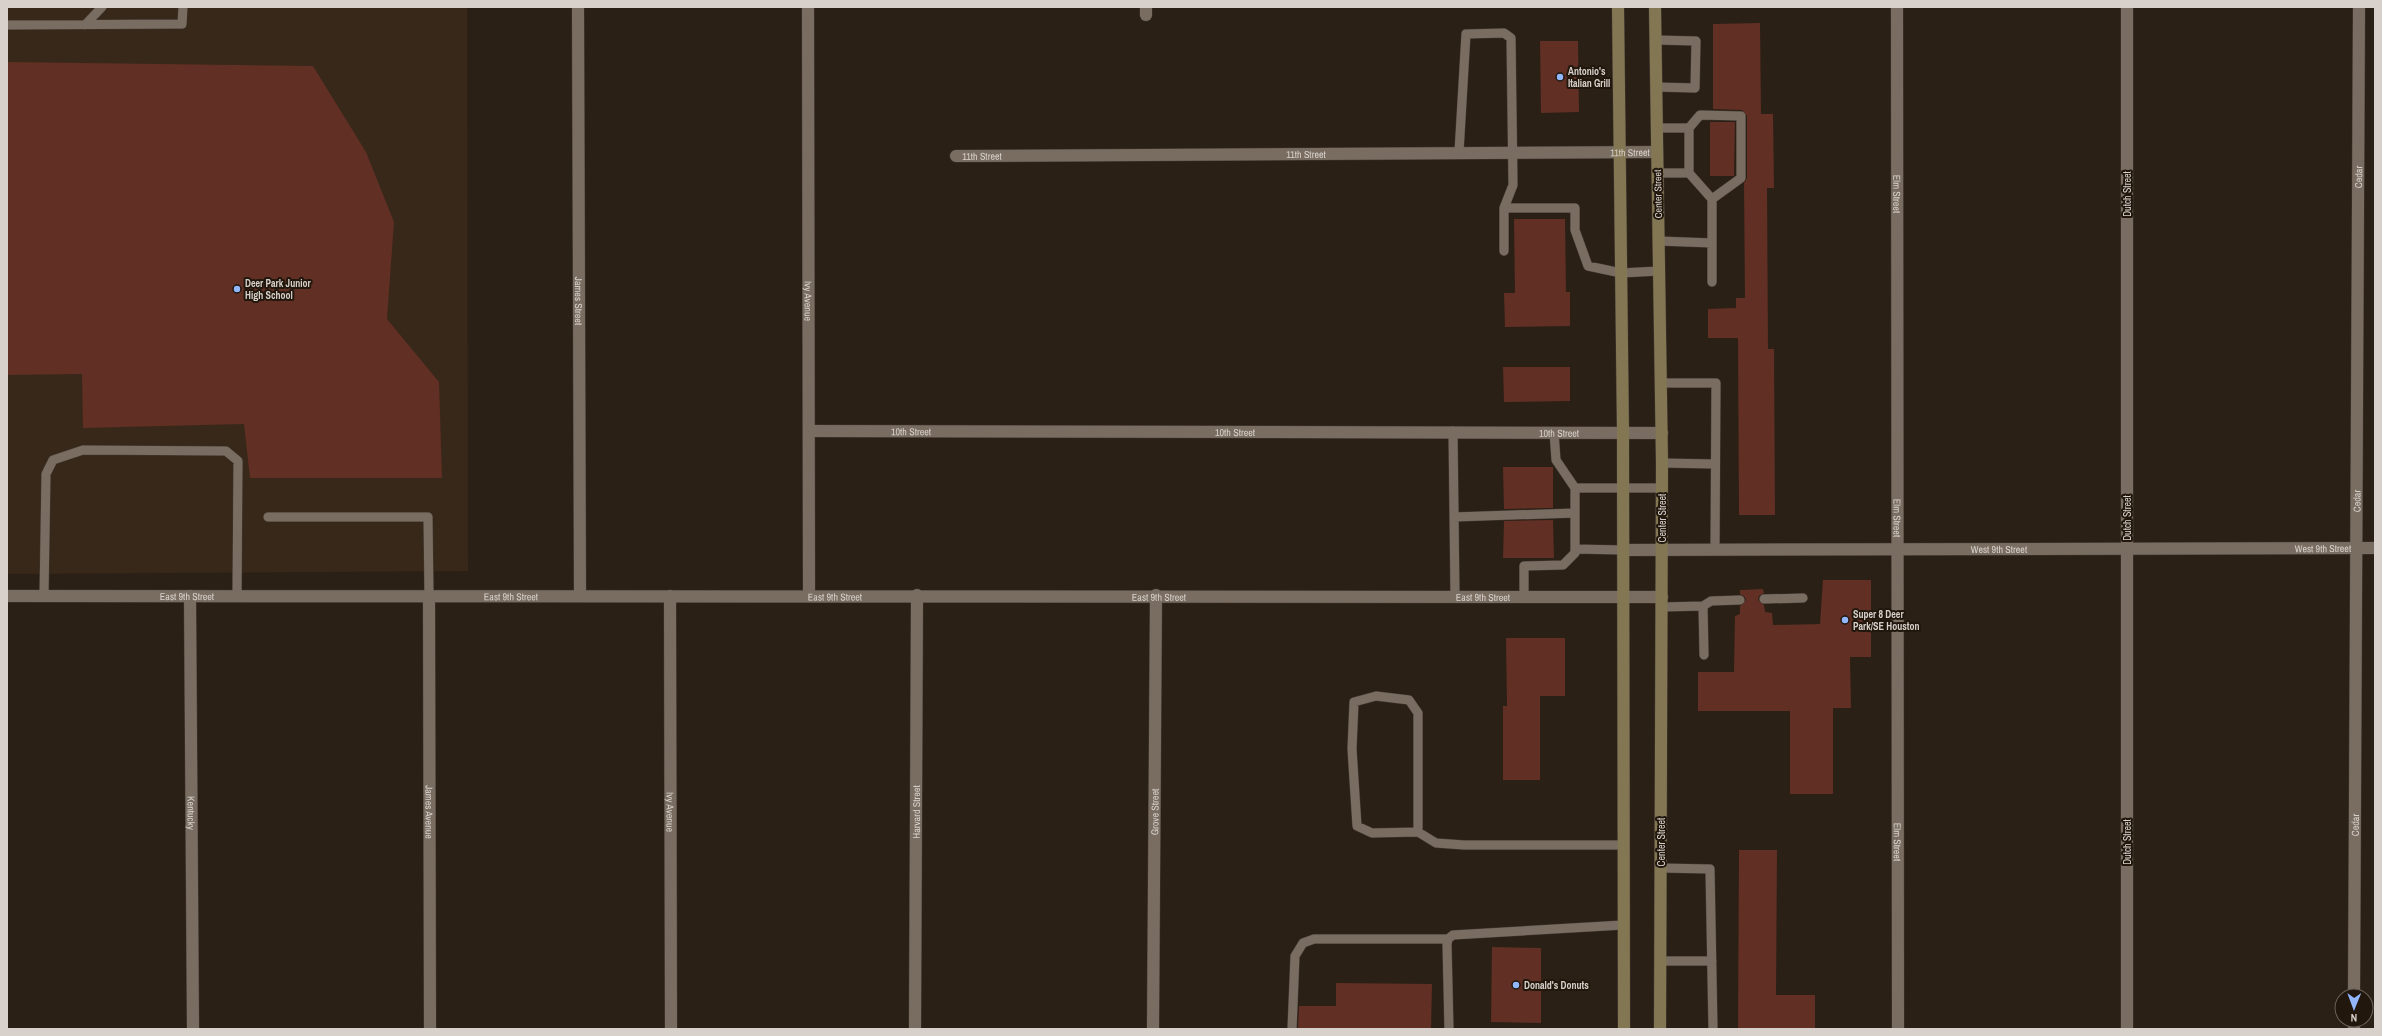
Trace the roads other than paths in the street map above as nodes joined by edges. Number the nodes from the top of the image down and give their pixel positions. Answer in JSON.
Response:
{"nodes":[{"id":1,"x":102,"y":7,"type":"edge"},
{"id":2,"x":183,"y":7,"type":"edge"},
{"id":3,"x":578,"y":7,"type":"edge"},
{"id":4,"x":808,"y":7,"type":"edge"},
{"id":5,"x":1618,"y":7,"type":"edge"},
{"id":6,"x":1656,"y":7,"type":"edge"},
{"id":7,"x":1897,"y":7,"type":"edge"},
{"id":8,"x":2127,"y":7,"type":"edge"},
{"id":9,"x":2359,"y":7,"type":"edge"},
{"id":10,"x":7,"y":25,"type":"edge"},
{"id":11,"x":85,"y":25,"type":"junction"},
{"id":12,"x":1656,"y":40,"type":"junction"},
{"id":13,"x":1656,"y":87,"type":"junction"},
{"id":14,"x":1657,"y":128,"type":"junction"},
{"id":15,"x":1689,"y":128,"type":"junction"},
{"id":16,"x":1459,"y":152,"type":"junction"},
{"id":17,"x":1513,"y":152,"type":"junction"},
{"id":18,"x":1620,"y":152,"type":"junction"},
{"id":19,"x":1657,"y":152,"type":"junction"},
{"id":20,"x":956,"y":156,"type":"dead end"},
{"id":21,"x":1657,"y":173,"type":"junction"},
{"id":22,"x":1689,"y":173,"type":"junction"},
{"id":23,"x":1712,"y":199,"type":"junction"},
{"id":24,"x":1504,"y":208,"type":"junction"},
{"id":25,"x":1658,"y":241,"type":"junction"},
{"id":26,"x":1712,"y":243,"type":"junction"},
{"id":27,"x":1504,"y":251,"type":"dead end"},
{"id":28,"x":1659,"y":270,"type":"junction"},
{"id":29,"x":1621,"y":273,"type":"junction"},
{"id":30,"x":1712,"y":282,"type":"dead end"},
{"id":31,"x":1661,"y":383,"type":"junction"},
{"id":32,"x":809,"y":431,"type":"junction"},
{"id":33,"x":1453,"y":431,"type":"junction"},
{"id":34,"x":1554,"y":432,"type":"junction"},
{"id":35,"x":1623,"y":432,"type":"junction"},
{"id":36,"x":1662,"y":433,"type":"junction"},
{"id":37,"x":1662,"y":463,"type":"junction"},
{"id":38,"x":1716,"y":464,"type":"junction"},
{"id":39,"x":1575,"y":488,"type":"junction"},
{"id":40,"x":1623,"y":488,"type":"junction"},
{"id":41,"x":1662,"y":488,"type":"junction"},
{"id":42,"x":1575,"y":513,"type":"junction"},
{"id":43,"x":1454,"y":516,"type":"junction"},
{"id":44,"x":268,"y":517,"type":"dead end"},
{"id":45,"x":2358,"y":548,"type":"junction"},
{"id":46,"x":2375,"y":548,"type":"edge"},
{"id":47,"x":1575,"y":549,"type":"junction"},
{"id":48,"x":2127,"y":549,"type":"junction"},
{"id":49,"x":1623,"y":550,"type":"junction"},
{"id":50,"x":1662,"y":550,"type":"junction"},
{"id":51,"x":1715,"y":550,"type":"junction"},
{"id":52,"x":1898,"y":550,"type":"junction"},
{"id":53,"x":429,"y":595,"type":"junction"},
{"id":54,"x":580,"y":595,"type":"junction"},
{"id":55,"x":809,"y":595,"type":"junction"},
{"id":56,"x":917,"y":595,"type":"junction"},
{"id":57,"x":1156,"y":595,"type":"junction"},
{"id":58,"x":1455,"y":595,"type":"junction"},
{"id":59,"x":7,"y":596,"type":"edge"},
{"id":60,"x":44,"y":596,"type":"junction"},
{"id":61,"x":190,"y":596,"type":"junction"},
{"id":62,"x":237,"y":596,"type":"junction"},
{"id":63,"x":670,"y":596,"type":"junction"},
{"id":64,"x":1524,"y":596,"type":"junction"},
{"id":65,"x":1623,"y":597,"type":"junction"},
{"id":66,"x":1804,"y":598,"type":"dead end"},
{"id":67,"x":1764,"y":599,"type":"dead end"},
{"id":68,"x":1740,"y":600,"type":"dead end"},
{"id":69,"x":1662,"y":602,"type":"junction"},
{"id":70,"x":1703,"y":606,"type":"junction"},
{"id":71,"x":1704,"y":655,"type":"dead end"},
{"id":72,"x":1418,"y":832,"type":"junction"},
{"id":73,"x":1623,"y":845,"type":"junction"},
{"id":74,"x":1661,"y":868,"type":"junction"},
{"id":75,"x":1623,"y":925,"type":"junction"},
{"id":76,"x":1448,"y":939,"type":"junction"},
{"id":77,"x":1661,"y":961,"type":"junction"},
{"id":78,"x":1712,"y":961,"type":"junction"},
{"id":79,"x":2354,"y":988,"type":"edge"},
{"id":80,"x":193,"y":1029,"type":"edge"},
{"id":81,"x":430,"y":1029,"type":"edge"},
{"id":82,"x":671,"y":1029,"type":"edge"},
{"id":83,"x":915,"y":1029,"type":"edge"},
{"id":84,"x":1153,"y":1029,"type":"edge"},
{"id":85,"x":1292,"y":1029,"type":"edge"},
{"id":86,"x":1449,"y":1029,"type":"edge"},
{"id":87,"x":1624,"y":1029,"type":"edge"},
{"id":88,"x":1660,"y":1029,"type":"edge"},
{"id":89,"x":1714,"y":1029,"type":"edge"},
{"id":90,"x":1898,"y":1029,"type":"edge"},
{"id":91,"x":2127,"y":1029,"type":"edge"}],
"edges":[{"from":1,"to":11,"type":"lane"},
{"from":2,"to":11,"type":"lane"},
{"from":3,"to":54,"type":"street","name":"James Street"},
{"from":4,"to":32,"type":"street","name":"Ivy Avenue"},
{"from":5,"to":18,"type":"main road"},
{"from":6,"to":12,"type":"main road","name":"Center Street"},
{"from":7,"to":52,"type":"street","name":"Elm Street"},
{"from":8,"to":48,"type":"street","name":"Dutch Street"},
{"from":9,"to":45,"type":"street","name":"Cedar"},
{"from":10,"to":11,"type":"lane"},
{"from":12,"to":13,"type":"main road","name":"Center Street"},
{"from":12,"to":13,"type":"lane"},
{"from":13,"to":14,"type":"main road","name":"Center Street"},
{"from":14,"to":15,"type":"lane"},
{"from":14,"to":19,"type":"main road","name":"Center Street"},
{"from":15,"to":22,"type":"lane"},
{"from":15,"to":23,"type":"lane"},
{"from":16,"to":17,"type":"street","name":"11th Street"},
{"from":16,"to":17,"type":"lane"},
{"from":16,"to":20,"type":"street","name":"11th Street"},
{"from":17,"to":18,"type":"street","name":"11th Street"},
{"from":17,"to":24,"type":"lane"},
{"from":18,"to":19,"type":"street","name":"11th Street"},
{"from":18,"to":29,"type":"main road"},
{"from":19,"to":21,"type":"main road","name":"Center Street"},
{"from":21,"to":22,"type":"lane"},
{"from":21,"to":25,"type":"main road","name":"Center Street"},
{"from":22,"to":23,"type":"lane"},
{"from":23,"to":26,"type":"lane"},
{"from":24,"to":27,"type":"lane"},
{"from":24,"to":29,"type":"lane"},
{"from":25,"to":26,"type":"lane"},
{"from":25,"to":28,"type":"main road","name":"Center Street"},
{"from":26,"to":30,"type":"lane"},
{"from":28,"to":29,"type":"lane"},
{"from":28,"to":31,"type":"main road","name":"Center Street"},
{"from":29,"to":35,"type":"main road"},
{"from":31,"to":36,"type":"main road","name":"Center Street"},
{"from":31,"to":38,"type":"lane"},
{"from":32,"to":33,"type":"street","name":"10th Street"},
{"from":32,"to":55,"type":"street","name":"Ivy Avenue"},
{"from":33,"to":34,"type":"street","name":"10th Street"},
{"from":33,"to":43,"type":"lane"},
{"from":34,"to":35,"type":"street","name":"10th Street"},
{"from":34,"to":39,"type":"lane"},
{"from":35,"to":36,"type":"street","name":"10th Street"},
{"from":35,"to":40,"type":"main road"},
{"from":36,"to":37,"type":"main road","name":"Center Street"},
{"from":37,"to":38,"type":"lane"},
{"from":37,"to":41,"type":"main road","name":"Center Street"},
{"from":38,"to":51,"type":"lane"},
{"from":39,"to":40,"type":"lane"},
{"from":39,"to":42,"type":"lane"},
{"from":40,"to":41,"type":"lane"},
{"from":40,"to":49,"type":"main road"},
{"from":41,"to":50,"type":"main road","name":"Center Street"},
{"from":42,"to":43,"type":"lane"},
{"from":42,"to":47,"type":"lane"},
{"from":43,"to":58,"type":"lane"},
{"from":44,"to":53,"type":"lane"},
{"from":45,"to":46,"type":"street","name":"West 9th Street"},
{"from":45,"to":48,"type":"street","name":"West 9th Street"},
{"from":45,"to":79,"type":"street","name":"Cedar"},
{"from":47,"to":49,"type":"lane"},
{"from":47,"to":64,"type":"lane"},
{"from":48,"to":52,"type":"street","name":"West 9th Street"},
{"from":48,"to":91,"type":"street","name":"Dutch Street"},
{"from":49,"to":50,"type":"street","name":"West 9th Street"},
{"from":49,"to":65,"type":"main road"},
{"from":50,"to":51,"type":"street","name":"West 9th Street"},
{"from":50,"to":69,"type":"main road","name":"Center Street"},
{"from":51,"to":52,"type":"street","name":"West 9th Street"},
{"from":52,"to":90,"type":"street","name":"Elm Street"},
{"from":53,"to":54,"type":"street","name":"East 9th Street"},
{"from":53,"to":62,"type":"street","name":"East 9th Street"},
{"from":53,"to":81,"type":"street","name":"James Avenue"},
{"from":54,"to":63,"type":"street","name":"East 9th Street"},
{"from":55,"to":56,"type":"street","name":"East 9th Street"},
{"from":55,"to":63,"type":"street","name":"East 9th Street"},
{"from":56,"to":57,"type":"street","name":"East 9th Street"},
{"from":56,"to":83,"type":"street","name":"Harvard Street"},
{"from":57,"to":58,"type":"street","name":"East 9th Street"},
{"from":57,"to":84,"type":"street","name":"Grove Street"},
{"from":58,"to":64,"type":"street","name":"East 9th Street"},
{"from":59,"to":60,"type":"street","name":"East 9th Street"},
{"from":60,"to":61,"type":"street","name":"East 9th Street"},
{"from":60,"to":62,"type":"lane"},
{"from":61,"to":62,"type":"street","name":"East 9th Street"},
{"from":61,"to":80,"type":"street","name":"Kentucky"},
{"from":63,"to":82,"type":"street","name":"Ivy Avenue"},
{"from":64,"to":65,"type":"street","name":"East 9th Street"},
{"from":65,"to":69,"type":"street","name":"East 9th Street"},
{"from":65,"to":73,"type":"main road"},
{"from":66,"to":67,"type":"lane"},
{"from":68,"to":70,"type":"lane"},
{"from":69,"to":70,"type":"lane"},
{"from":69,"to":74,"type":"main road","name":"Center Street"},
{"from":70,"to":71,"type":"lane"},
{"from":72,"to":72,"type":"lane"},
{"from":72,"to":73,"type":"lane"},
{"from":73,"to":75,"type":"main road"},
{"from":74,"to":77,"type":"main road","name":"Center Street"},
{"from":74,"to":78,"type":"lane"},
{"from":75,"to":76,"type":"lane"},
{"from":75,"to":87,"type":"main road"},
{"from":76,"to":85,"type":"lane"},
{"from":76,"to":86,"type":"lane"},
{"from":77,"to":78,"type":"lane"},
{"from":77,"to":88,"type":"main road","name":"Center Street"},
{"from":78,"to":89,"type":"lane"}]}
